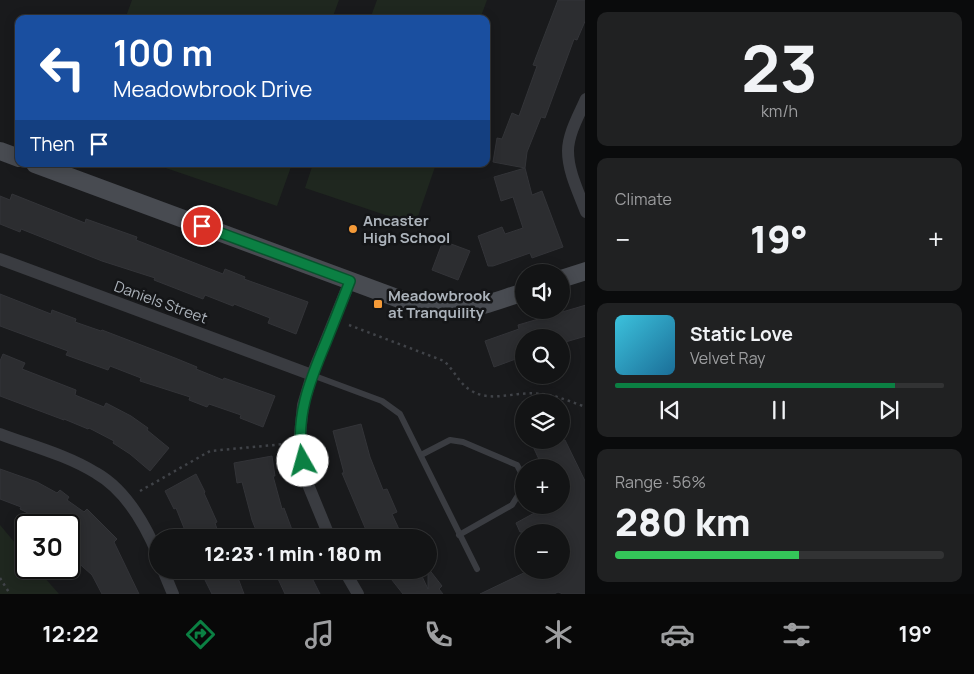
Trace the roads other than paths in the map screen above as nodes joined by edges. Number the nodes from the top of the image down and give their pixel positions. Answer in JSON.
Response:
{"nodes":[{"id":1,"x":585,"y":99,"type":"edge"},
{"id":2,"x":0,"y":151,"type":"edge"},
{"id":3,"x":15,"y":157,"type":"edge"},
{"id":4,"x":43,"y":167,"type":"edge"},
{"id":5,"x":585,"y":212,"type":"edge"},
{"id":6,"x":0,"y":259,"type":"edge"},
{"id":7,"x":585,"y":271,"type":"edge"},
{"id":8,"x":570,"y":276,"type":"edge"},
{"id":9,"x":350,"y":281,"type":"junction"},
{"id":10,"x":515,"y":295,"type":"edge"},
{"id":11,"x":312,"y":375,"type":"junction"},
{"id":12,"x":0,"y":434,"type":"edge"},
{"id":13,"x":421,"y":455,"type":"junction"},
{"id":14,"x":326,"y":529,"type":"edge"},
{"id":15,"x":460,"y":534,"type":"junction"},
{"id":16,"x":149,"y":536,"type":"edge"},
{"id":17,"x":476,"y":569,"type":"dead end"},
{"id":18,"x":167,"y":579,"type":"edge"},
{"id":19,"x":349,"y":579,"type":"edge"},
{"id":20,"x":173,"y":594,"type":"edge"},
{"id":21,"x":358,"y":594,"type":"edge"}],
"edges":[{"from":1,"to":5,"type":"street"},
{"from":2,"to":3,"type":"street"},
{"from":4,"to":9,"type":"street"},
{"from":6,"to":11,"type":"street","name":"Daniels Street"},
{"from":7,"to":8,"type":"street"},
{"from":9,"to":10,"type":"street"},
{"from":9,"to":11,"type":"street"},
{"from":11,"to":13,"type":"lane"},
{"from":11,"to":14,"type":"street"},
{"from":12,"to":16,"type":"street"},
{"from":13,"to":15,"type":"lane"},
{"from":13,"to":15,"type":"lane"},
{"from":15,"to":17,"type":"lane"},
{"from":18,"to":20,"type":"street"},
{"from":19,"to":21,"type":"street"}]}
